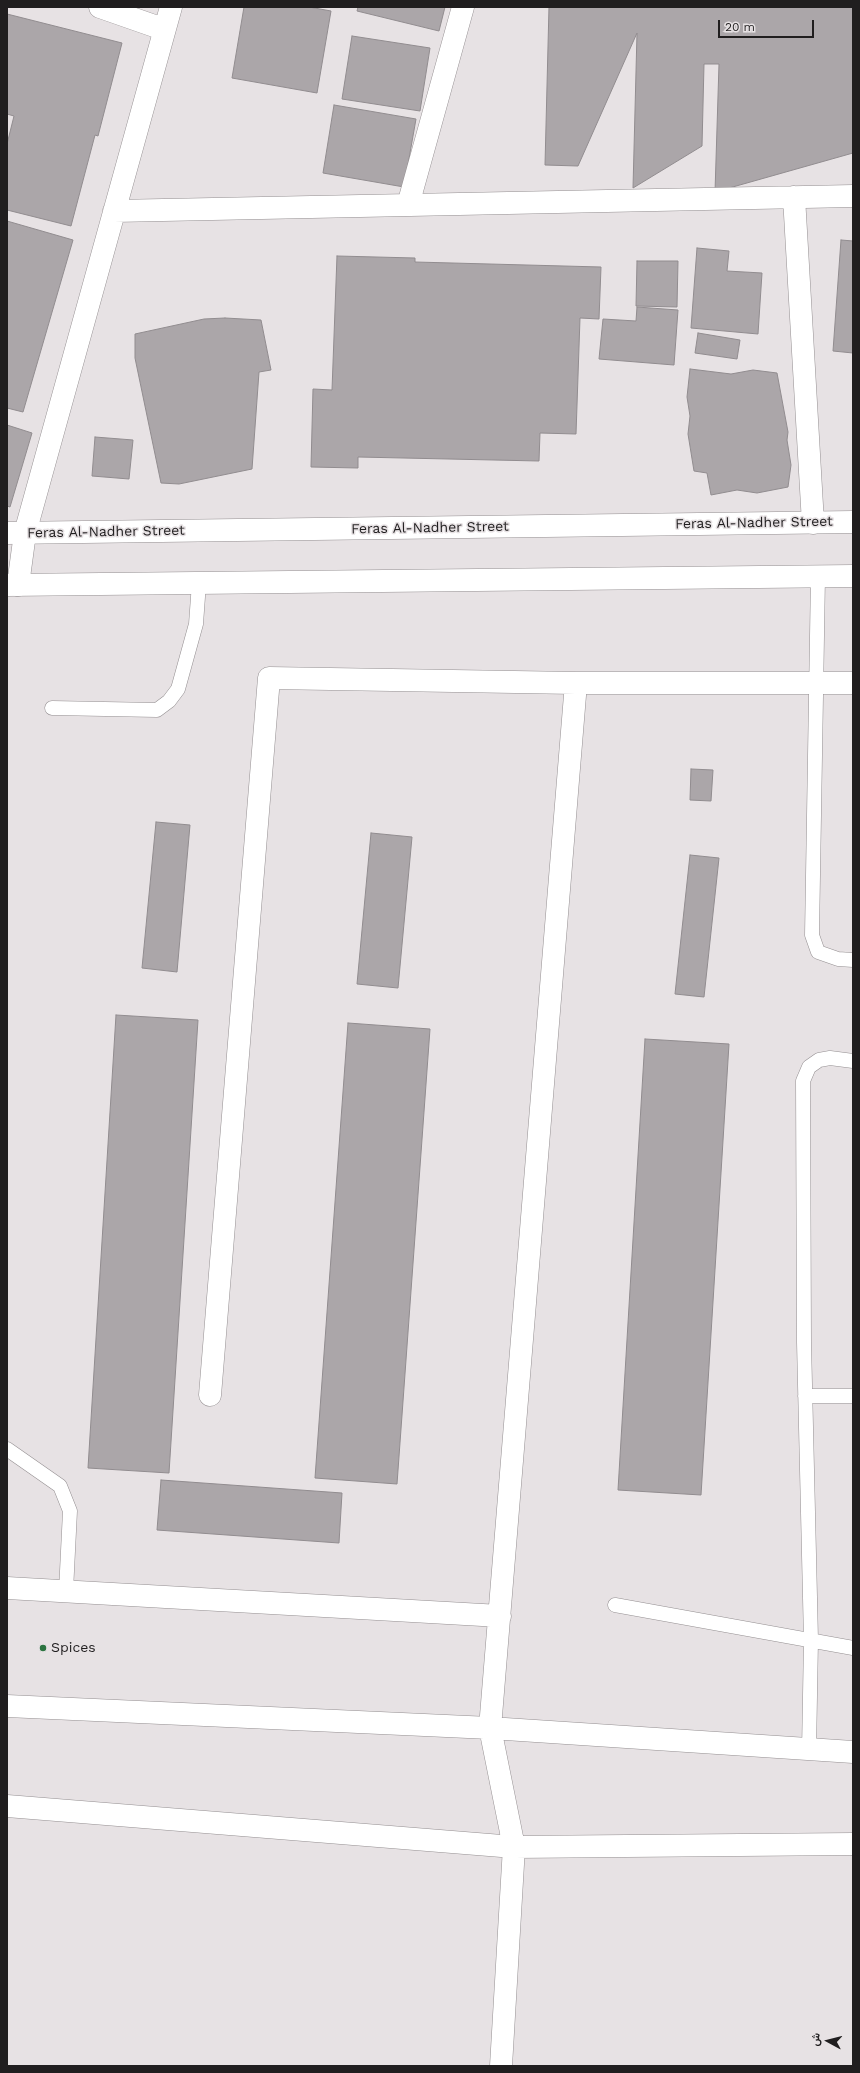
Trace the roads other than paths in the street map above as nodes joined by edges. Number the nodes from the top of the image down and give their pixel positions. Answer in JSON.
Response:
{"nodes":[{"id":1,"x":100,"y":7,"type":"edge"},
{"id":2,"x":170,"y":7,"type":"edge"},
{"id":3,"x":463,"y":7,"type":"edge"},
{"id":4,"x":163,"y":29,"type":"junction"},
{"id":5,"x":853,"y":196,"type":"edge"},
{"id":6,"x":794,"y":198,"type":"junction"},
{"id":7,"x":408,"y":205,"type":"junction"},
{"id":8,"x":114,"y":211,"type":"junction"},
{"id":9,"x":853,"y":522,"type":"edge"},
{"id":10,"x":813,"y":523,"type":"junction"},
{"id":11,"x":16,"y":533,"type":"edge"},
{"id":12,"x":818,"y":576,"type":"junction"},
{"id":13,"x":853,"y":576,"type":"edge"},
{"id":14,"x":199,"y":583,"type":"junction"},
{"id":15,"x":12,"y":585,"type":"edge"},
{"id":16,"x":576,"y":682,"type":"junction"},
{"id":17,"x":818,"y":683,"type":"junction"},
{"id":18,"x":853,"y":683,"type":"edge"},
{"id":19,"x":52,"y":708,"type":"dead end"},
{"id":20,"x":853,"y":960,"type":"edge"},
{"id":21,"x":853,"y":1061,"type":"edge"},
{"id":22,"x":210,"y":1395,"type":"dead end"},
{"id":23,"x":805,"y":1396,"type":"junction"},
{"id":24,"x":853,"y":1396,"type":"edge"},
{"id":25,"x":7,"y":1449,"type":"edge"},
{"id":26,"x":7,"y":1588,"type":"edge"},
{"id":27,"x":66,"y":1591,"type":"junction"},
{"id":28,"x":615,"y":1604,"type":"dead end"},
{"id":29,"x":500,"y":1616,"type":"junction"},
{"id":30,"x":811,"y":1640,"type":"junction"},
{"id":31,"x":853,"y":1648,"type":"edge"},
{"id":32,"x":7,"y":1706,"type":"edge"},
{"id":33,"x":490,"y":1728,"type":"junction"},
{"id":34,"x":809,"y":1750,"type":"junction"},
{"id":35,"x":853,"y":1752,"type":"edge"},
{"id":36,"x":7,"y":1806,"type":"edge"},
{"id":37,"x":853,"y":1844,"type":"edge"},
{"id":38,"x":514,"y":1847,"type":"junction"},
{"id":39,"x":501,"y":2066,"type":"edge"}],
"edges":[{"from":1,"to":4,"type":"street"},
{"from":2,"to":4,"type":"street"},
{"from":3,"to":7,"type":"street"},
{"from":4,"to":8,"type":"street"},
{"from":5,"to":6,"type":"street"},
{"from":6,"to":7,"type":"street"},
{"from":6,"to":10,"type":"street"},
{"from":7,"to":8,"type":"street"},
{"from":8,"to":11,"type":"street"},
{"from":9,"to":10,"type":"street","name":"Feras Al-Nadher Street"},
{"from":10,"to":11,"type":"street","name":"Feras Al-Nadher Street"},
{"from":11,"to":15,"type":"street"},
{"from":12,"to":13,"type":"street"},
{"from":12,"to":14,"type":"street"},
{"from":12,"to":17,"type":"lane"},
{"from":14,"to":15,"type":"street"},
{"from":14,"to":19,"type":"lane"},
{"from":16,"to":17,"type":"street"},
{"from":16,"to":22,"type":"street"},
{"from":16,"to":29,"type":"street"},
{"from":17,"to":18,"type":"street"},
{"from":17,"to":20,"type":"lane"},
{"from":21,"to":23,"type":"lane"},
{"from":23,"to":24,"type":"lane"},
{"from":23,"to":30,"type":"lane"},
{"from":25,"to":27,"type":"lane"},
{"from":26,"to":27,"type":"street"},
{"from":27,"to":29,"type":"street"},
{"from":28,"to":30,"type":"lane"},
{"from":29,"to":33,"type":"street"},
{"from":30,"to":31,"type":"lane"},
{"from":30,"to":34,"type":"lane"},
{"from":32,"to":33,"type":"street"},
{"from":33,"to":34,"type":"street"},
{"from":33,"to":38,"type":"street"},
{"from":34,"to":35,"type":"street"},
{"from":36,"to":38,"type":"street"},
{"from":37,"to":38,"type":"street"},
{"from":38,"to":39,"type":"street"}]}
